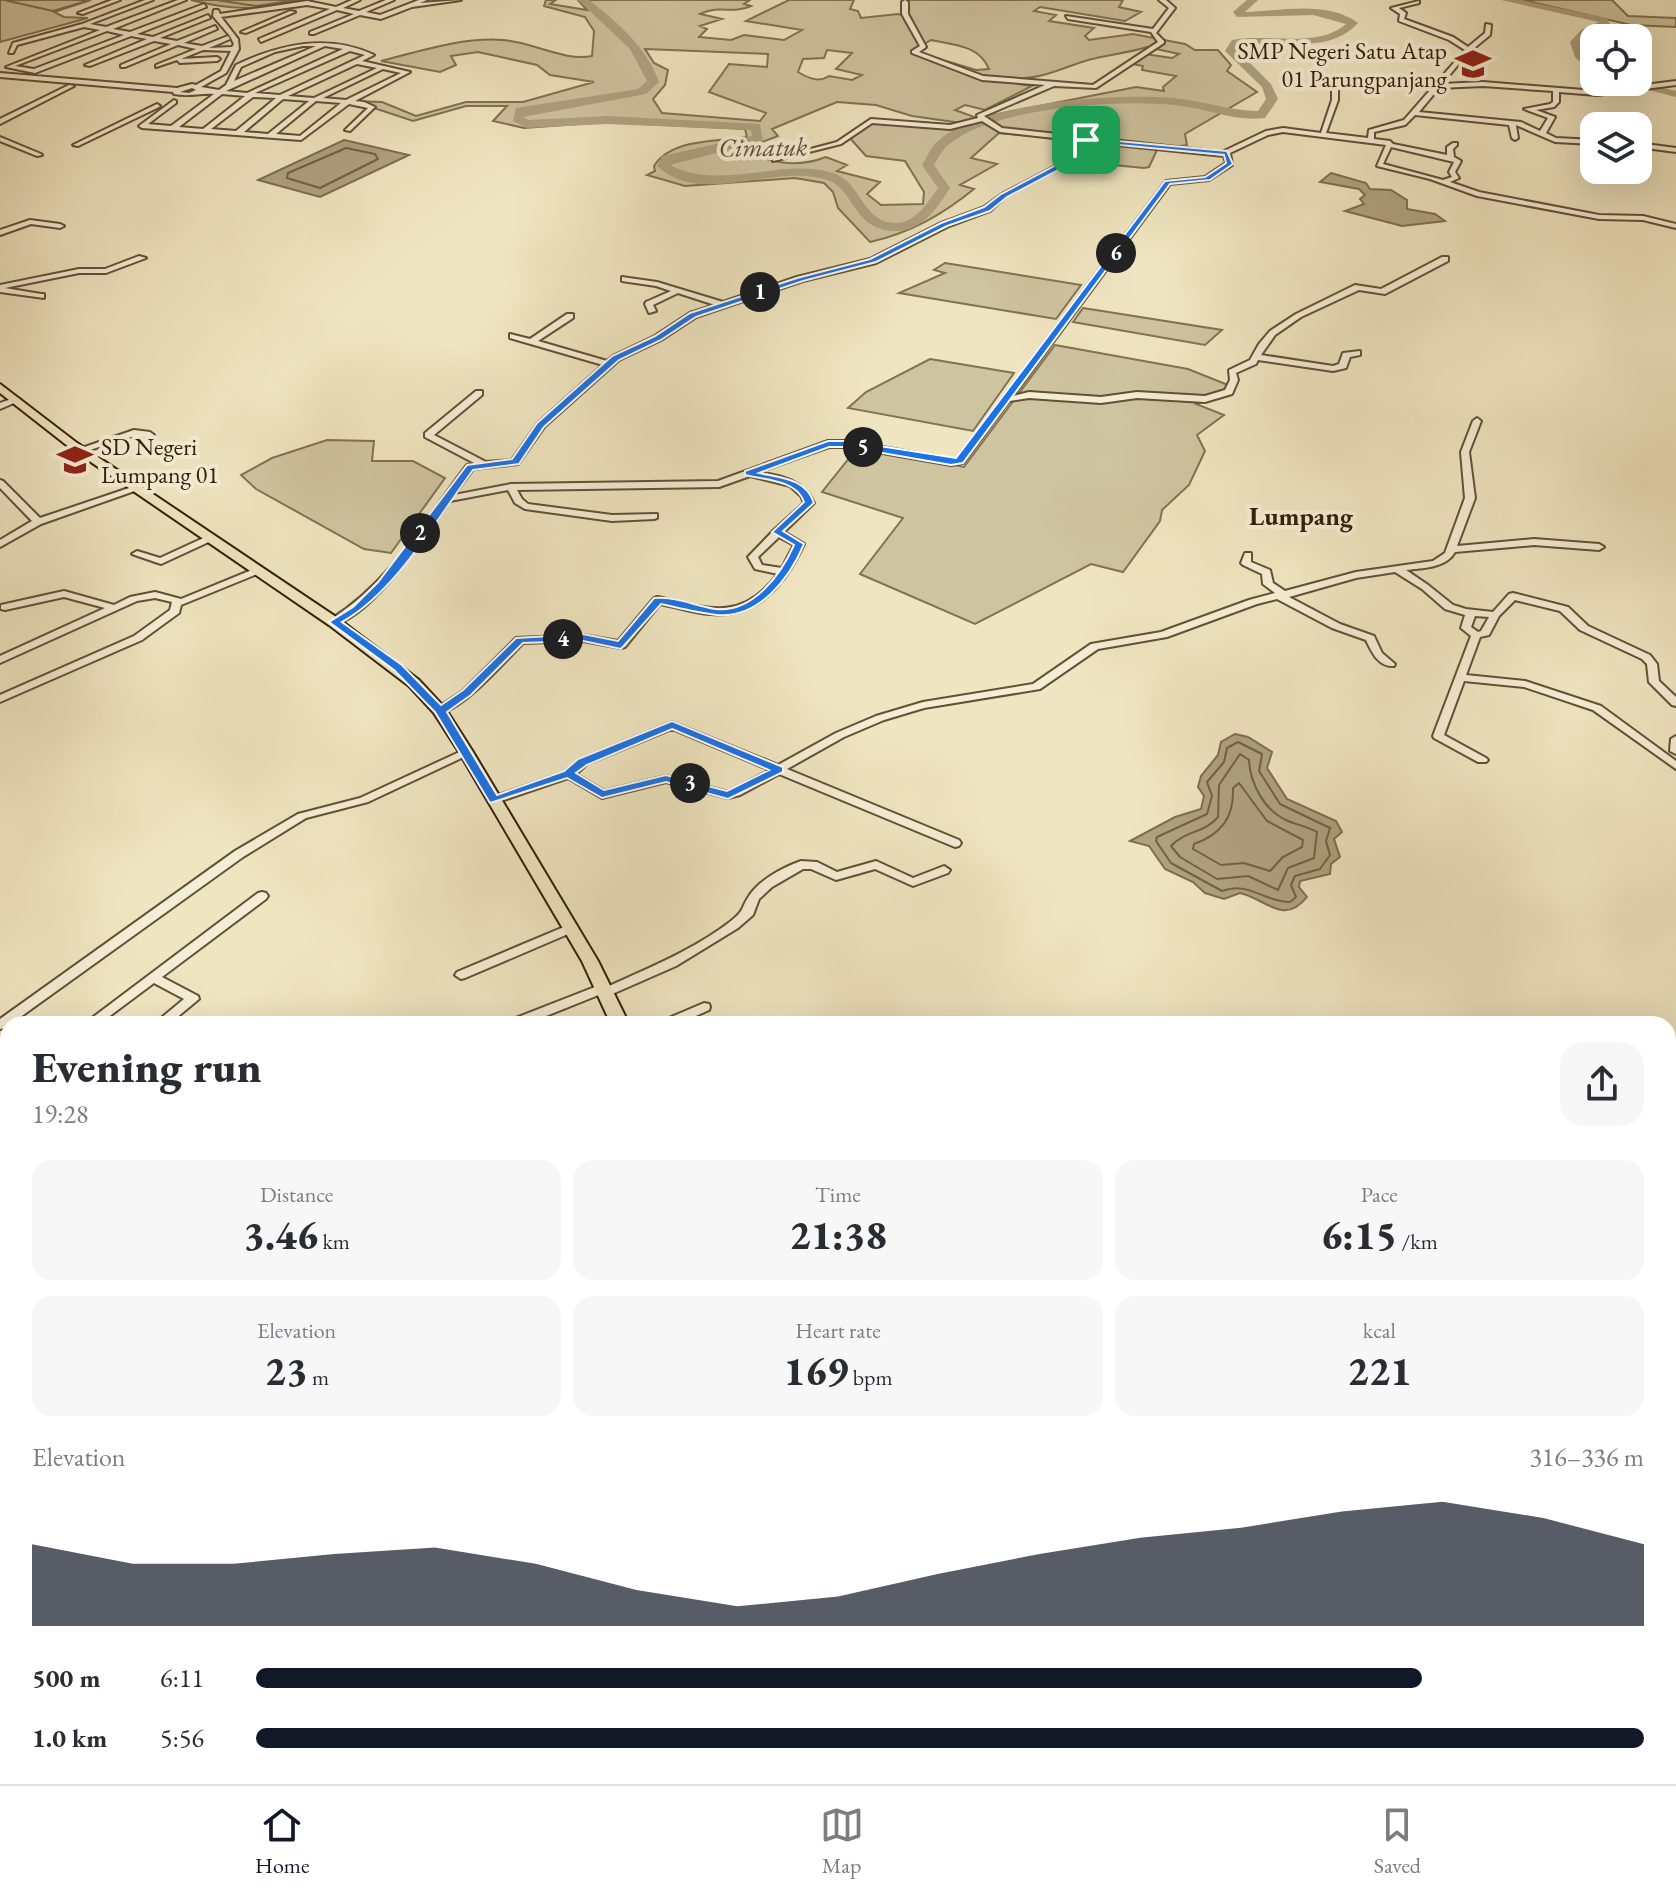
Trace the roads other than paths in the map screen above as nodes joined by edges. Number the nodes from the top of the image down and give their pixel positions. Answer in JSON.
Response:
{"nodes":[{"id":1,"x":117,"y":0,"type":"edge"},
{"id":2,"x":150,"y":0,"type":"edge"},
{"id":3,"x":183,"y":0,"type":"edge"},
{"id":4,"x":323,"y":0,"type":"edge"},
{"id":5,"x":357,"y":0,"type":"edge"},
{"id":6,"x":391,"y":0,"type":"edge"},
{"id":7,"x":424,"y":0,"type":"edge"},
{"id":8,"x":458,"y":0,"type":"edge"},
{"id":9,"x":1162,"y":0,"type":"edge"},
{"id":10,"x":905,"y":2,"type":"dead end"},
{"id":11,"x":1417,"y":2,"type":"dead end"},
{"id":12,"x":314,"y":4,"type":"junction"},
{"id":13,"x":204,"y":6,"type":"dead end"},
{"id":14,"x":411,"y":6,"type":"junction"},
{"id":15,"x":337,"y":8,"type":"junction"},
{"id":16,"x":81,"y":13,"type":"dead end"},
{"id":17,"x":251,"y":13,"type":"junction"},
{"id":18,"x":360,"y":13,"type":"junction"},
{"id":19,"x":370,"y":15,"type":"junction"},
{"id":20,"x":208,"y":17,"type":"dead end"},
{"id":21,"x":1068,"y":17,"type":"dead end"},
{"id":22,"x":231,"y":23,"type":"dead end"},
{"id":23,"x":84,"y":25,"type":"junction"},
{"id":24,"x":1488,"y":25,"type":"dead end"},
{"id":25,"x":215,"y":28,"type":"dead end"},
{"id":26,"x":107,"y":29,"type":"junction"},
{"id":27,"x":1154,"y":31,"type":"junction"},
{"id":28,"x":244,"y":32,"type":"dead end"},
{"id":29,"x":312,"y":33,"type":"junction"},
{"id":30,"x":131,"y":34,"type":"junction"},
{"id":31,"x":228,"y":38,"type":"dead end"},
{"id":32,"x":154,"y":39,"type":"junction"},
{"id":33,"x":261,"y":40,"type":"dead end"},
{"id":34,"x":178,"y":43,"type":"junction"},
{"id":35,"x":323,"y":45,"type":"junction"},
{"id":36,"x":237,"y":46,"type":"junction"},
{"id":37,"x":202,"y":48,"type":"junction"},
{"id":38,"x":1466,"y":48,"type":"junction"},
{"id":39,"x":348,"y":50,"type":"junction"},
{"id":40,"x":0,"y":56,"type":"edge"},
{"id":41,"x":217,"y":59,"type":"dead end"},
{"id":42,"x":171,"y":61,"type":"junction"},
{"id":43,"x":357,"y":62,"type":"junction"},
{"id":44,"x":88,"y":65,"type":"dead end"},
{"id":45,"x":123,"y":66,"type":"dead end"},
{"id":46,"x":158,"y":66,"type":"dead end"},
{"id":47,"x":383,"y":67,"type":"junction"},
{"id":48,"x":3,"y":70,"type":"edge"},
{"id":49,"x":1335,"y":80,"type":"dead end"},
{"id":50,"x":1676,"y":83,"type":"edge"},
{"id":51,"x":1053,"y":84,"type":"junction"},
{"id":52,"x":71,"y":86,"type":"dead end"},
{"id":53,"x":229,"y":86,"type":"junction"},
{"id":54,"x":1436,"y":86,"type":"junction"},
{"id":55,"x":199,"y":89,"type":"junction"},
{"id":56,"x":1556,"y":90,"type":"junction"},
{"id":57,"x":179,"y":92,"type":"junction"},
{"id":58,"x":219,"y":93,"type":"junction"},
{"id":59,"x":249,"y":95,"type":"junction"},
{"id":60,"x":282,"y":97,"type":"junction"},
{"id":61,"x":314,"y":100,"type":"junction"},
{"id":62,"x":174,"y":102,"type":"dead end"},
{"id":63,"x":347,"y":102,"type":"junction"},
{"id":64,"x":1412,"y":113,"type":"junction"},
{"id":65,"x":983,"y":120,"type":"junction"},
{"id":66,"x":0,"y":122,"type":"edge"},
{"id":67,"x":1512,"y":123,"type":"junction"},
{"id":68,"x":172,"y":129,"type":"junction"},
{"id":69,"x":348,"y":130,"type":"dead end"},
{"id":70,"x":203,"y":132,"type":"junction"},
{"id":71,"x":1324,"y":132,"type":"junction"},
{"id":72,"x":1543,"y":132,"type":"junction"},
{"id":73,"x":237,"y":134,"type":"junction"},
{"id":74,"x":268,"y":137,"type":"junction"},
{"id":75,"x":1515,"y":138,"type":"dead end"},
{"id":76,"x":0,"y":139,"type":"edge"},
{"id":77,"x":1371,"y":139,"type":"junction"},
{"id":78,"x":1086,"y":140,"type":"junction"},
{"id":79,"x":1580,"y":141,"type":"edge"},
{"id":80,"x":1455,"y":144,"type":"dead end"},
{"id":81,"x":76,"y":145,"type":"dead end"},
{"id":82,"x":1390,"y":145,"type":"junction"},
{"id":83,"x":1652,"y":147,"type":"edge"},
{"id":84,"x":1676,"y":150,"type":"edge"},
{"id":85,"x":1227,"y":153,"type":"junction"},
{"id":86,"x":39,"y":155,"type":"dead end"},
{"id":87,"x":1451,"y":158,"type":"junction"},
{"id":88,"x":775,"y":160,"type":"dead end"},
{"id":89,"x":1442,"y":182,"type":"junction"},
{"id":90,"x":60,"y":226,"type":"dead end"},
{"id":91,"x":1676,"y":226,"type":"edge"},
{"id":92,"x":0,"y":233,"type":"edge"},
{"id":93,"x":142,"y":258,"type":"dead end"},
{"id":94,"x":1445,"y":259,"type":"dead end"},
{"id":95,"x":625,"y":279,"type":"dead end"},
{"id":96,"x":0,"y":288,"type":"edge"},
{"id":97,"x":679,"y":290,"type":"junction"},
{"id":98,"x":41,"y":296,"type":"dead end"},
{"id":99,"x":724,"y":305,"type":"junction"},
{"id":100,"x":652,"y":311,"type":"dead end"},
{"id":101,"x":570,"y":316,"type":"dead end"},
{"id":102,"x":513,"y":336,"type":"dead end"},
{"id":103,"x":532,"y":341,"type":"junction"},
{"id":104,"x":1357,"y":353,"type":"dead end"},
{"id":105,"x":1256,"y":357,"type":"junction"},
{"id":106,"x":607,"y":364,"type":"junction"},
{"id":107,"x":0,"y":387,"type":"edge"},
{"id":108,"x":479,"y":393,"type":"dead end"},
{"id":109,"x":1009,"y":399,"type":"junction"},
{"id":110,"x":17,"y":400,"type":"junction"},
{"id":111,"x":0,"y":406,"type":"edge"},
{"id":112,"x":1477,"y":421,"type":"dead end"},
{"id":113,"x":150,"y":435,"type":"dead end"},
{"id":114,"x":80,"y":450,"type":"junction"},
{"id":115,"x":483,"y":464,"type":"junction"},
{"id":116,"x":749,"y":473,"type":"junction"},
{"id":117,"x":0,"y":483,"type":"edge"},
{"id":118,"x":511,"y":487,"type":"junction"},
{"id":119,"x":135,"y":489,"type":"junction"},
{"id":120,"x":445,"y":499,"type":"junction"},
{"id":121,"x":654,"y":516,"type":"dead end"},
{"id":122,"x":38,"y":522,"type":"junction"},
{"id":123,"x":777,"y":532,"type":"junction"},
{"id":124,"x":210,"y":538,"type":"junction"},
{"id":125,"x":0,"y":544,"type":"edge"},
{"id":126,"x":1599,"y":547,"type":"dead end"},
{"id":127,"x":1451,"y":549,"type":"junction"},
{"id":128,"x":137,"y":554,"type":"dead end"},
{"id":129,"x":1248,"y":555,"type":"dead end"},
{"id":130,"x":1395,"y":568,"type":"junction"},
{"id":131,"x":259,"y":570,"type":"junction"},
{"id":132,"x":784,"y":572,"type":"junction"},
{"id":133,"x":1282,"y":595,"type":"junction"},
{"id":134,"x":177,"y":602,"type":"junction"},
{"id":135,"x":5,"y":607,"type":"dead end"},
{"id":136,"x":115,"y":608,"type":"junction"},
{"id":137,"x":1467,"y":612,"type":"junction"},
{"id":138,"x":1495,"y":615,"type":"junction"},
{"id":139,"x":334,"y":622,"type":"junction"},
{"id":140,"x":1476,"y":635,"type":"junction"},
{"id":141,"x":0,"y":660,"type":"edge"},
{"id":142,"x":1390,"y":664,"type":"dead end"},
{"id":143,"x":1460,"y":677,"type":"junction"},
{"id":144,"x":0,"y":699,"type":"edge"},
{"id":145,"x":1676,"y":703,"type":"edge"},
{"id":146,"x":440,"y":711,"type":"junction"},
{"id":147,"x":1676,"y":739,"type":"edge"},
{"id":148,"x":1676,"y":751,"type":"edge"},
{"id":149,"x":466,"y":752,"type":"junction"},
{"id":150,"x":1482,"y":760,"type":"dead end"},
{"id":151,"x":1676,"y":766,"type":"edge"},
{"id":152,"x":779,"y":770,"type":"junction"},
{"id":153,"x":569,"y":774,"type":"junction"},
{"id":154,"x":494,"y":800,"type":"junction"},
{"id":155,"x":955,"y":843,"type":"dead end"},
{"id":156,"x":944,"y":870,"type":"dead end"},
{"id":157,"x":262,"y":896,"type":"dead end"},
{"id":158,"x":571,"y":928,"type":"junction"},
{"id":159,"x":461,"y":975,"type":"dead end"},
{"id":160,"x":153,"y":977,"type":"junction"},
{"id":161,"x":605,"y":990,"type":"junction"},
{"id":162,"x":704,"y":1007,"type":"dead end"},
{"id":163,"x":13,"y":1016,"type":"edge"},
{"id":164,"x":101,"y":1016,"type":"edge"},
{"id":165,"x":171,"y":1016,"type":"edge"},
{"id":166,"x":535,"y":1016,"type":"edge"},
{"id":167,"x":616,"y":1016,"type":"edge"},
{"id":168,"x":684,"y":1016,"type":"edge"}],
"edges":[{"from":1,"to":16,"type":"street"},
{"from":2,"to":23,"type":"street"},
{"from":3,"to":26,"type":"street"},
{"from":4,"to":12,"type":"street"},
{"from":5,"to":15,"type":"street"},
{"from":6,"to":18,"type":"street"},
{"from":7,"to":14,"type":"street"},
{"from":8,"to":14,"type":"street"},
{"from":9,"to":27,"type":"street"},
{"from":10,"to":51,"type":"street"},
{"from":11,"to":38,"type":"street"},
{"from":12,"to":15,"type":"street"},
{"from":12,"to":17,"type":"street"},
{"from":12,"to":28,"type":"street"},
{"from":13,"to":30,"type":"street"},
{"from":14,"to":19,"type":"street"},
{"from":15,"to":18,"type":"street"},
{"from":15,"to":33,"type":"street"},
{"from":17,"to":22,"type":"street"},
{"from":17,"to":36,"type":"street"},
{"from":18,"to":19,"type":"street"},
{"from":18,"to":29,"type":"street"},
{"from":19,"to":29,"type":"street"},
{"from":20,"to":32,"type":"street"},
{"from":21,"to":27,"type":"street"},
{"from":23,"to":26,"type":"street"},
{"from":23,"to":40,"type":"street"},
{"from":24,"to":38,"type":"street"},
{"from":25,"to":34,"type":"street"},
{"from":26,"to":30,"type":"street"},
{"from":26,"to":48,"type":"street"},
{"from":27,"to":51,"type":"street"},
{"from":29,"to":36,"type":"street"},
{"from":30,"to":32,"type":"street"},
{"from":30,"to":48,"type":"street"},
{"from":31,"to":37,"type":"street"},
{"from":32,"to":34,"type":"street"},
{"from":32,"to":44,"type":"street"},
{"from":34,"to":37,"type":"street"},
{"from":34,"to":45,"type":"street"},
{"from":35,"to":39,"type":"street"},
{"from":35,"to":53,"type":"street"},
{"from":35,"to":53,"type":"street"},
{"from":36,"to":37,"type":"street"},
{"from":36,"to":55,"type":"street"},
{"from":37,"to":42,"type":"street"},
{"from":38,"to":54,"type":"street"},
{"from":39,"to":43,"type":"street"},
{"from":39,"to":59,"type":"street"},
{"from":41,"to":42,"type":"street"},
{"from":42,"to":46,"type":"street"},
{"from":43,"to":47,"type":"street"},
{"from":43,"to":60,"type":"street"},
{"from":47,"to":61,"type":"street"},
{"from":47,"to":63,"type":"street"},
{"from":48,"to":57,"type":"street"},
{"from":49,"to":71,"type":"street"},
{"from":50,"to":56,"type":"street"},
{"from":51,"to":65,"type":"street"},
{"from":52,"to":66,"type":"street"},
{"from":53,"to":58,"type":"street"},
{"from":54,"to":56,"type":"street"},
{"from":54,"to":64,"type":"street"},
{"from":55,"to":57,"type":"street"},
{"from":55,"to":58,"type":"street"},
{"from":56,"to":72,"type":"street"},
{"from":57,"to":81,"type":"street"},
{"from":58,"to":59,"type":"street"},
{"from":58,"to":68,"type":"street"},
{"from":59,"to":60,"type":"street"},
{"from":59,"to":70,"type":"street"},
{"from":60,"to":61,"type":"street"},
{"from":60,"to":73,"type":"street"},
{"from":61,"to":63,"type":"street"},
{"from":61,"to":74,"type":"street"},
{"from":62,"to":68,"type":"street"},
{"from":63,"to":69,"type":"street"},
{"from":63,"to":74,"type":"street"},
{"from":64,"to":67,"type":"street"},
{"from":64,"to":77,"type":"street"},
{"from":65,"to":78,"type":"street"},
{"from":65,"to":88,"type":"street"},
{"from":67,"to":72,"type":"street"},
{"from":67,"to":75,"type":"street"},
{"from":68,"to":70,"type":"street"},
{"from":70,"to":73,"type":"street"},
{"from":71,"to":77,"type":"street"},
{"from":71,"to":85,"type":"street"},
{"from":72,"to":79,"type":"street"},
{"from":73,"to":74,"type":"street"},
{"from":76,"to":86,"type":"street"},
{"from":77,"to":82,"type":"street"},
{"from":78,"to":85,"type":"street"},
{"from":78,"to":99,"type":"street"},
{"from":80,"to":87,"type":"street"},
{"from":82,"to":87,"type":"street"},
{"from":82,"to":89,"type":"street"},
{"from":83,"to":84,"type":"street"},
{"from":85,"to":109,"type":"street"},
{"from":87,"to":89,"type":"street"},
{"from":89,"to":91,"type":"street"},
{"from":90,"to":92,"type":"street"},
{"from":93,"to":96,"type":"street"},
{"from":94,"to":105,"type":"street"},
{"from":95,"to":97,"type":"street"},
{"from":96,"to":98,"type":"street"},
{"from":97,"to":99,"type":"street"},
{"from":97,"to":100,"type":"street"},
{"from":99,"to":106,"type":"street"},
{"from":101,"to":103,"type":"street"},
{"from":102,"to":103,"type":"street"},
{"from":103,"to":106,"type":"street"},
{"from":104,"to":105,"type":"street"},
{"from":105,"to":109,"type":"street"},
{"from":106,"to":115,"type":"street"},
{"from":107,"to":110,"type":"main road"},
{"from":108,"to":115,"type":"street"},
{"from":109,"to":116,"type":"street"},
{"from":110,"to":111,"type":"street"},
{"from":110,"to":114,"type":"main road"},
{"from":112,"to":127,"type":"street"},
{"from":113,"to":114,"type":"street"},
{"from":114,"to":119,"type":"main road"},
{"from":115,"to":120,"type":"street"},
{"from":116,"to":118,"type":"street"},
{"from":116,"to":123,"type":"street"},
{"from":117,"to":122,"type":"street"},
{"from":118,"to":120,"type":"street"},
{"from":118,"to":121,"type":"street"},
{"from":119,"to":122,"type":"street"},
{"from":119,"to":124,"type":"main road"},
{"from":120,"to":139,"type":"street"},
{"from":122,"to":125,"type":"street"},
{"from":123,"to":132,"type":"street"},
{"from":123,"to":132,"type":"street"},
{"from":124,"to":128,"type":"street"},
{"from":124,"to":131,"type":"main road"},
{"from":126,"to":127,"type":"street"},
{"from":127,"to":130,"type":"street"},
{"from":129,"to":133,"type":"street"},
{"from":130,"to":133,"type":"street"},
{"from":130,"to":137,"type":"street"},
{"from":131,"to":134,"type":"street"},
{"from":131,"to":139,"type":"main road"},
{"from":132,"to":146,"type":"street"},
{"from":133,"to":142,"type":"street"},
{"from":133,"to":152,"type":"street"},
{"from":134,"to":136,"type":"street"},
{"from":134,"to":144,"type":"street"},
{"from":135,"to":136,"type":"street"},
{"from":136,"to":141,"type":"street"},
{"from":137,"to":138,"type":"street"},
{"from":137,"to":140,"type":"street"},
{"from":138,"to":140,"type":"street"},
{"from":138,"to":145,"type":"street"},
{"from":139,"to":146,"type":"main road"},
{"from":140,"to":143,"type":"street"},
{"from":143,"to":150,"type":"street"},
{"from":143,"to":151,"type":"street"},
{"from":146,"to":149,"type":"main road"},
{"from":147,"to":148,"type":"street"},
{"from":149,"to":154,"type":"main road"},
{"from":149,"to":163,"type":"street"},
{"from":152,"to":153,"type":"street"},
{"from":152,"to":153,"type":"street"},
{"from":152,"to":155,"type":"street"},
{"from":153,"to":154,"type":"street"},
{"from":154,"to":158,"type":"main road"},
{"from":156,"to":161,"type":"street"},
{"from":157,"to":160,"type":"street"},
{"from":158,"to":159,"type":"street"},
{"from":158,"to":161,"type":"main road"},
{"from":160,"to":164,"type":"street"},
{"from":160,"to":165,"type":"street"},
{"from":161,"to":166,"type":"street"},
{"from":161,"to":167,"type":"main road"},
{"from":162,"to":168,"type":"street"}]}
